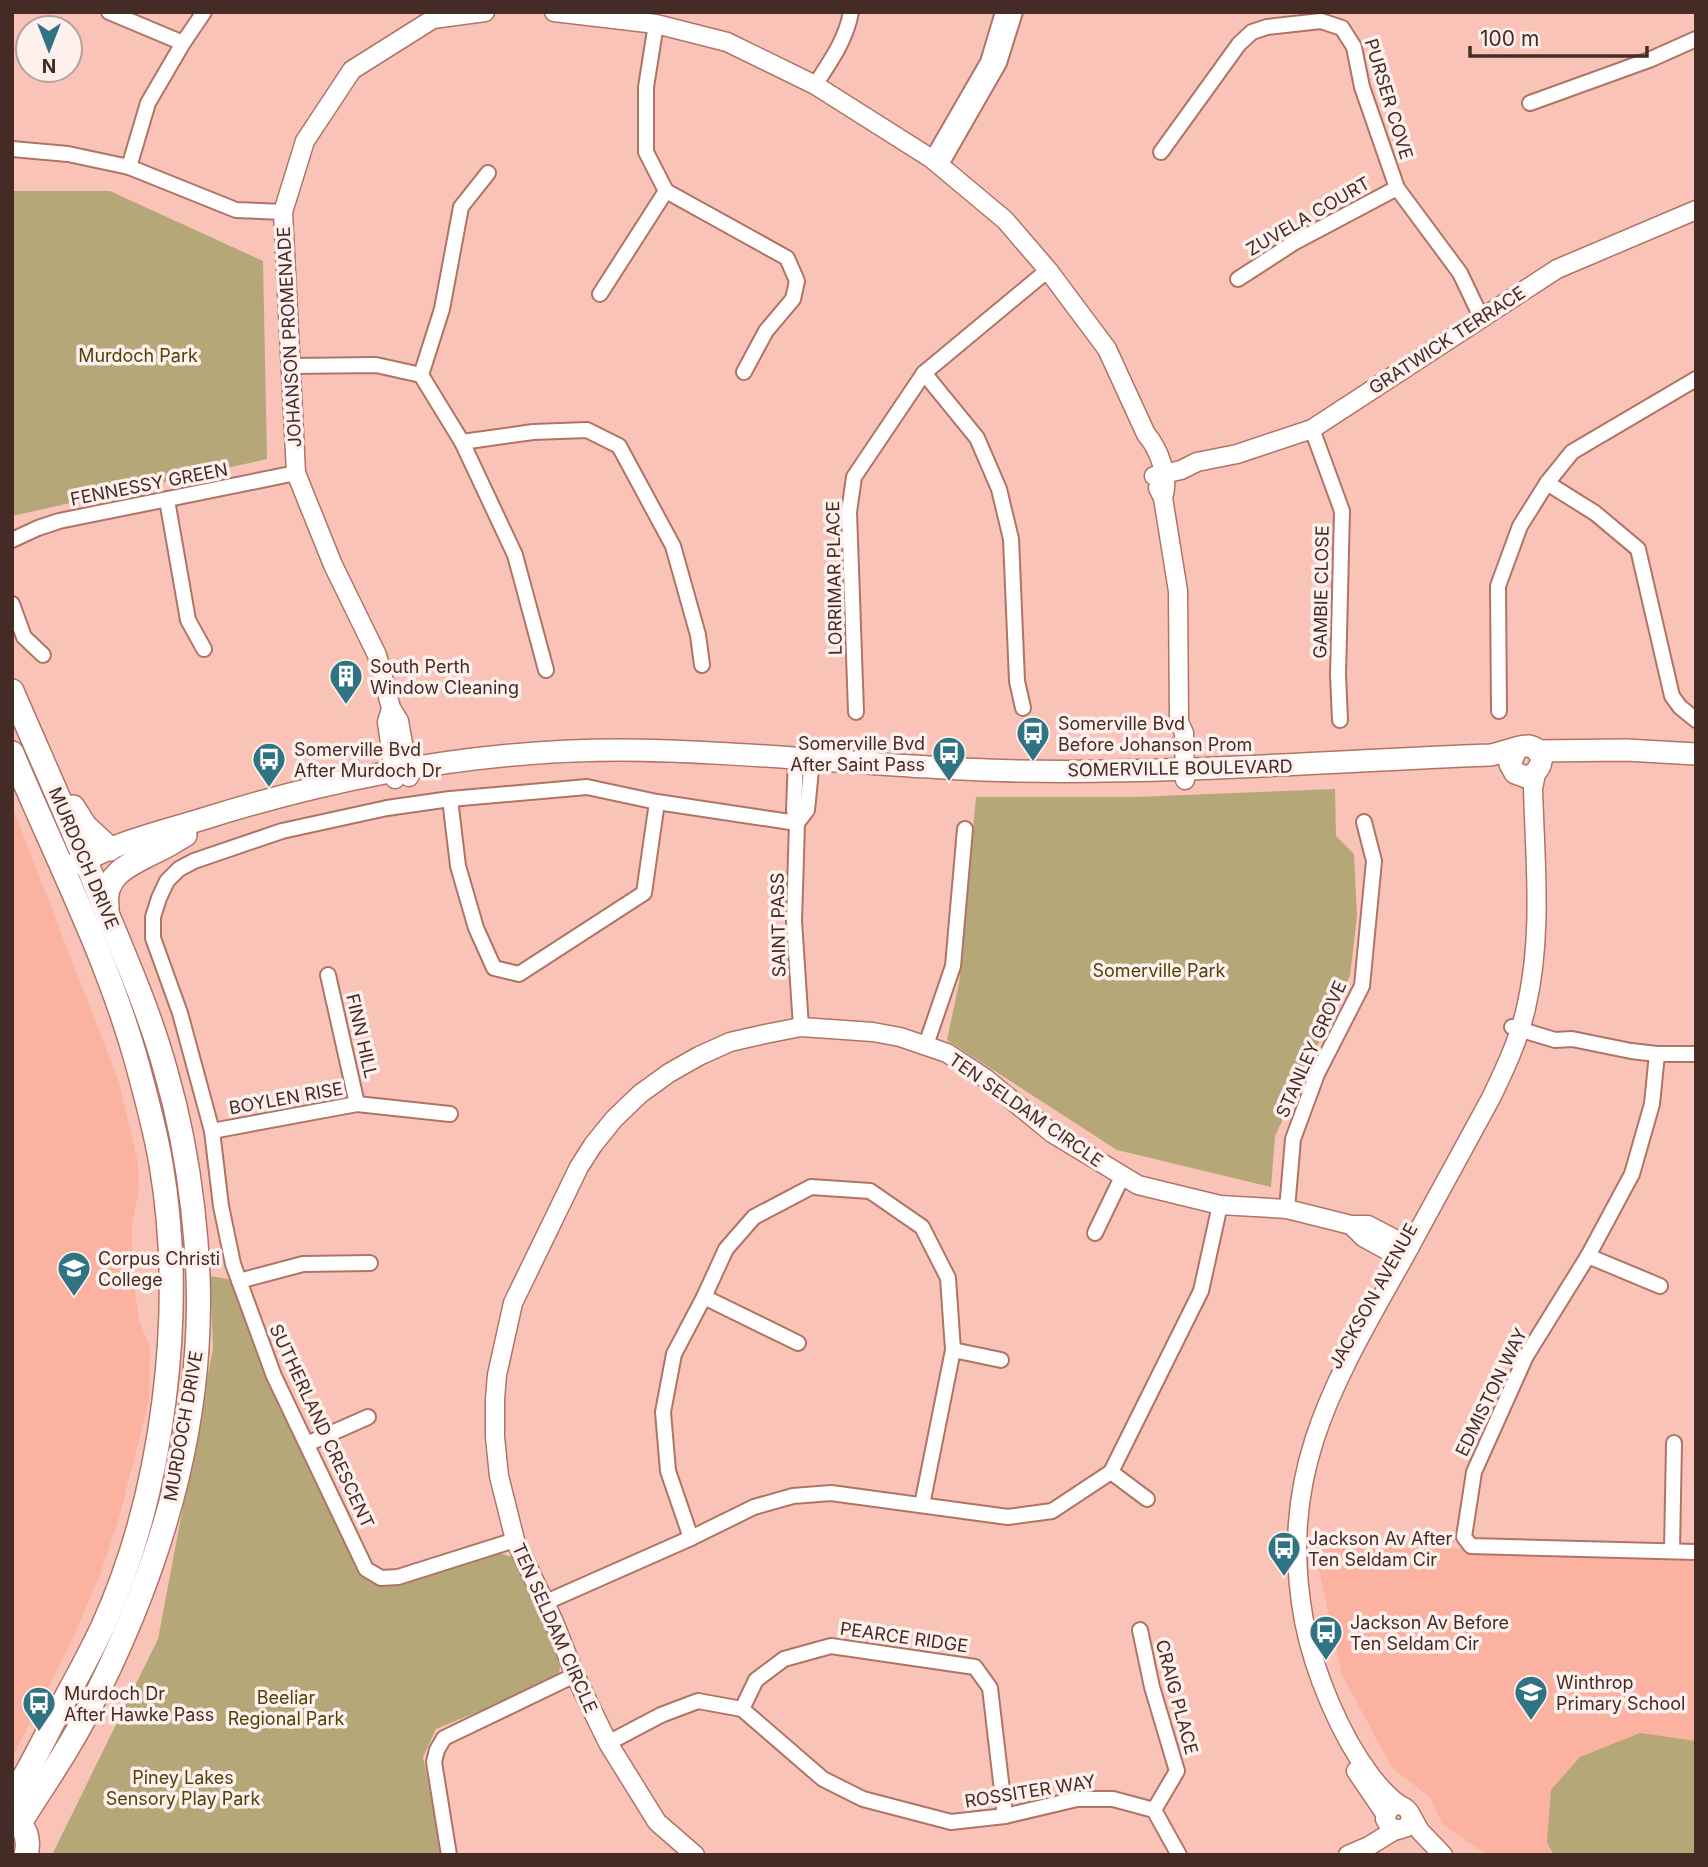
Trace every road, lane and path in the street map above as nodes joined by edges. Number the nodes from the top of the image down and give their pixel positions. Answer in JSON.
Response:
{"nodes":[{"id":1,"x":109,"y":12,"type":"edge"},
{"id":2,"x":204,"y":12,"type":"edge"},
{"id":3,"x":485,"y":12,"type":"edge"},
{"id":4,"x":554,"y":12,"type":"edge"},
{"id":5,"x":851,"y":12,"type":"edge"},
{"id":6,"x":1003,"y":12,"type":"edge"},
{"id":7,"x":1015,"y":12,"type":"edge"},
{"id":8,"x":432,"y":16,"type":"edge"},
{"id":9,"x":656,"y":24,"type":"junction"},
{"id":10,"x":1696,"y":39,"type":"edge"},
{"id":11,"x":183,"y":43,"type":"junction"},
{"id":12,"x":815,"y":85,"type":"junction"},
{"id":13,"x":1530,"y":103,"type":"dead end"},
{"id":14,"x":12,"y":149,"type":"edge"},
{"id":15,"x":1161,"y":152,"type":"dead end"},
{"id":16,"x":936,"y":163,"type":"junction"},
{"id":17,"x":128,"y":167,"type":"junction"},
{"id":18,"x":488,"y":173,"type":"dead end"},
{"id":19,"x":1396,"y":188,"type":"junction"},
{"id":20,"x":666,"y":191,"type":"junction"},
{"id":21,"x":1696,"y":211,"type":"edge"},
{"id":22,"x":283,"y":212,"type":"junction"},
{"id":23,"x":1048,"y":270,"type":"junction"},
{"id":24,"x":1238,"y":279,"type":"dead end"},
{"id":25,"x":600,"y":294,"type":"dead end"},
{"id":26,"x":1481,"y":317,"type":"junction"},
{"id":27,"x":292,"y":366,"type":"junction"},
{"id":28,"x":744,"y":372,"type":"dead end"},
{"id":29,"x":924,"y":373,"type":"junction"},
{"id":30,"x":421,"y":375,"type":"junction"},
{"id":31,"x":1696,"y":379,"type":"edge"},
{"id":32,"x":1312,"y":429,"type":"junction"},
{"id":33,"x":462,"y":442,"type":"junction"},
{"id":34,"x":1158,"y":471,"type":"junction"},
{"id":35,"x":296,"y":473,"type":"junction"},
{"id":36,"x":1547,"y":483,"type":"junction"},
{"id":37,"x":167,"y":500,"type":"junction"},
{"id":38,"x":12,"y":540,"type":"edge"},
{"id":39,"x":12,"y":604,"type":"edge"},
{"id":40,"x":204,"y":649,"type":"dead end"},
{"id":41,"x":43,"y":655,"type":"dead end"},
{"id":42,"x":702,"y":665,"type":"dead end"},
{"id":43,"x":546,"y":670,"type":"dead end"},
{"id":44,"x":12,"y":691,"type":"edge"},
{"id":45,"x":1023,"y":708,"type":"dead end"},
{"id":46,"x":1499,"y":711,"type":"dead end"},
{"id":47,"x":856,"y":712,"type":"dead end"},
{"id":48,"x":1340,"y":720,"type":"dead end"},
{"id":49,"x":1696,"y":720,"type":"edge"},
{"id":50,"x":27,"y":725,"type":"junction"},
{"id":51,"x":12,"y":753,"type":"edge"},
{"id":52,"x":1696,"y":754,"type":"edge"},
{"id":53,"x":804,"y":764,"type":"junction"},
{"id":54,"x":1696,"y":764,"type":"edge"},
{"id":55,"x":1529,"y":768,"type":"junction"},
{"id":56,"x":17,"y":769,"type":"edge"},
{"id":57,"x":401,"y":773,"type":"junction"},
{"id":58,"x":1179,"y":775,"type":"junction"},
{"id":59,"x":450,"y":799,"type":"junction"},
{"id":60,"x":657,"y":802,"type":"junction"},
{"id":61,"x":1364,"y":822,"type":"dead end"},
{"id":62,"x":797,"y":823,"type":"junction"},
{"id":63,"x":965,"y":829,"type":"dead end"},
{"id":64,"x":185,"y":835,"type":"junction"},
{"id":65,"x":110,"y":849,"type":"junction"},
{"id":66,"x":88,"y":865,"type":"junction"},
{"id":67,"x":65,"y":875,"type":"junction"},
{"id":68,"x":108,"y":915,"type":"junction"},
{"id":69,"x":328,"y":975,"type":"dead end"},
{"id":70,"x":1517,"y":1024,"type":"junction"},
{"id":71,"x":800,"y":1027,"type":"junction"},
{"id":72,"x":926,"y":1045,"type":"junction"},
{"id":73,"x":1657,"y":1054,"type":"junction"},
{"id":74,"x":1696,"y":1054,"type":"edge"},
{"id":75,"x":357,"y":1104,"type":"junction"},
{"id":76,"x":450,"y":1114,"type":"dead end"},
{"id":77,"x":212,"y":1131,"type":"junction"},
{"id":78,"x":1122,"y":1177,"type":"junction"},
{"id":79,"x":1220,"y":1205,"type":"junction"},
{"id":80,"x":1287,"y":1209,"type":"junction"},
{"id":81,"x":1095,"y":1233,"type":"dead end"},
{"id":82,"x":1403,"y":1251,"type":"junction"},
{"id":83,"x":1588,"y":1256,"type":"junction"},
{"id":84,"x":370,"y":1263,"type":"dead end"},
{"id":85,"x":239,"y":1281,"type":"junction"},
{"id":86,"x":1660,"y":1286,"type":"dead end"},
{"id":87,"x":704,"y":1297,"type":"junction"},
{"id":88,"x":797,"y":1343,"type":"dead end"},
{"id":89,"x":953,"y":1350,"type":"junction"},
{"id":90,"x":1001,"y":1360,"type":"dead end"},
{"id":91,"x":368,"y":1417,"type":"dead end"},
{"id":92,"x":1674,"y":1443,"type":"dead end"},
{"id":93,"x":307,"y":1444,"type":"junction"},
{"id":94,"x":1111,"y":1472,"type":"junction"},
{"id":95,"x":1147,"y":1499,"type":"dead end"},
{"id":96,"x":922,"y":1505,"type":"junction"},
{"id":97,"x":691,"y":1538,"type":"junction"},
{"id":98,"x":514,"y":1540,"type":"junction"},
{"id":99,"x":1672,"y":1551,"type":"junction"},
{"id":100,"x":1696,"y":1552,"type":"edge"},
{"id":101,"x":544,"y":1603,"type":"junction"},
{"id":102,"x":1140,"y":1630,"type":"dead end"},
{"id":103,"x":575,"y":1675,"type":"junction"},
{"id":104,"x":742,"y":1709,"type":"junction"},
{"id":105,"x":608,"y":1742,"type":"junction"},
{"id":106,"x":12,"y":1797,"type":"edge"},
{"id":107,"x":1154,"y":1810,"type":"junction"},
{"id":108,"x":1005,"y":1816,"type":"junction"},
{"id":109,"x":1396,"y":1819,"type":"junction"},
{"id":110,"x":16,"y":1821,"type":"edge"},
{"id":111,"x":1354,"y":1852,"type":"edge"},
{"id":112,"x":26,"y":1855,"type":"edge"},
{"id":113,"x":450,"y":1855,"type":"edge"},
{"id":114,"x":695,"y":1855,"type":"edge"},
{"id":115,"x":1179,"y":1855,"type":"edge"},
{"id":116,"x":1430,"y":1855,"type":"edge"},
{"id":117,"x":1443,"y":1855,"type":"edge"}],
"edges":[{"from":1,"to":11,"type":"street"},
{"from":2,"to":11,"type":"street"},
{"from":3,"to":8,"type":"street","name":"JOHANSON PROMENADE"},
{"from":4,"to":9,"type":"street"},
{"from":5,"to":12,"type":"street"},
{"from":6,"to":16,"type":"street"},
{"from":7,"to":16,"type":"street"},
{"from":8,"to":22,"type":"street","name":"JOHANSON PROMENADE"},
{"from":9,"to":12,"type":"street"},
{"from":9,"to":20,"type":"street"},
{"from":10,"to":13,"type":"street"},
{"from":11,"to":17,"type":"street"},
{"from":12,"to":16,"type":"street"},
{"from":14,"to":17,"type":"street"},
{"from":15,"to":19,"type":"street","name":"PURSER COVE"},
{"from":16,"to":23,"type":"street"},
{"from":17,"to":22,"type":"street"},
{"from":18,"to":30,"type":"street"},
{"from":19,"to":24,"type":"street","name":"ZUVELA COURT"},
{"from":19,"to":26,"type":"street","name":"PURSER COVE"},
{"from":20,"to":25,"type":"street"},
{"from":20,"to":28,"type":"street"},
{"from":21,"to":26,"type":"street","name":"GRATWICK TERRACE"},
{"from":22,"to":27,"type":"street","name":"JOHANSON PROMENADE"},
{"from":23,"to":29,"type":"street","name":"LORRIMAR PLACE"},
{"from":23,"to":34,"type":"street"},
{"from":26,"to":32,"type":"street","name":"GRATWICK TERRACE"},
{"from":27,"to":30,"type":"street"},
{"from":27,"to":35,"type":"street","name":"JOHANSON PROMENADE"},
{"from":29,"to":45,"type":"street"},
{"from":29,"to":47,"type":"street","name":"LORRIMAR PLACE"},
{"from":30,"to":33,"type":"street"},
{"from":31,"to":36,"type":"street"},
{"from":32,"to":34,"type":"street","name":"GRATWICK TERRACE"},
{"from":32,"to":48,"type":"street","name":"GAMBIE CLOSE"},
{"from":33,"to":42,"type":"street"},
{"from":33,"to":43,"type":"street"},
{"from":34,"to":58,"type":"street"},
{"from":35,"to":37,"type":"street","name":"FENNESSY GREEN"},
{"from":35,"to":57,"type":"street","name":"JOHANSON PROMENADE"},
{"from":36,"to":46,"type":"street"},
{"from":36,"to":49,"type":"street"},
{"from":37,"to":38,"type":"street","name":"FENNESSY GREEN"},
{"from":37,"to":40,"type":"street"},
{"from":39,"to":41,"type":"street"},
{"from":44,"to":50,"type":"main road","name":"MURDOCH DRIVE"},
{"from":50,"to":65,"type":"main road"},
{"from":50,"to":66,"type":"main road","name":"MURDOCH DRIVE"},
{"from":51,"to":56,"type":"main road","name":"MURDOCH DRIVE"},
{"from":52,"to":55,"type":"main road","name":"SOMERVILLE BOULEVARD"},
{"from":53,"to":57,"type":"main road","name":"SOMERVILLE BOULEVARD"},
{"from":53,"to":58,"type":"main road","name":"SOMERVILLE BOULEVARD"},
{"from":53,"to":62,"type":"street","name":"SAINT PASS"},
{"from":54,"to":55,"type":"main road","name":"SOMERVILLE BOULEVARD"},
{"from":55,"to":58,"type":"main road","name":"SOMERVILLE BOULEVARD"},
{"from":55,"to":58,"type":"main road","name":"SOMERVILLE BOULEVARD"},
{"from":55,"to":70,"type":"street","name":"JACKSON AVENUE"},
{"from":56,"to":67,"type":"main road","name":"MURDOCH DRIVE"},
{"from":57,"to":64,"type":"main road","name":"SOMERVILLE BOULEVARD"},
{"from":57,"to":65,"type":"main road","name":"SOMERVILLE BOULEVARD"},
{"from":59,"to":60,"type":"street","name":"SUTHERLAND CRESCENT"},
{"from":59,"to":60,"type":"street"},
{"from":59,"to":77,"type":"street","name":"SUTHERLAND CRESCENT"},
{"from":60,"to":62,"type":"street","name":"SUTHERLAND CRESCENT"},
{"from":61,"to":80,"type":"street","name":"STANLEY GROVE"},
{"from":62,"to":71,"type":"street","name":"SAINT PASS"},
{"from":63,"to":72,"type":"street"},
{"from":64,"to":66,"type":"main road","name":"SOMERVILLE BOULEVARD"},
{"from":64,"to":68,"type":"main road"},
{"from":65,"to":66,"type":"main road","name":"SOMERVILLE BOULEVARD"},
{"from":66,"to":67,"type":"main road","name":"SOMERVILLE BOULEVARD"},
{"from":66,"to":68,"type":"main road","name":"MURDOCH DRIVE"},
{"from":67,"to":106,"type":"main road","name":"MURDOCH DRIVE"},
{"from":68,"to":110,"type":"main road","name":"MURDOCH DRIVE"},
{"from":69,"to":75,"type":"street","name":"FINN HILL"},
{"from":70,"to":73,"type":"street"},
{"from":70,"to":82,"type":"street","name":"JACKSON AVENUE"},
{"from":71,"to":72,"type":"street","name":"TEN SELDAM CIRCLE"},
{"from":71,"to":98,"type":"street","name":"TEN SELDAM CIRCLE"},
{"from":72,"to":78,"type":"street","name":"TEN SELDAM CIRCLE"},
{"from":73,"to":74,"type":"street"},
{"from":73,"to":83,"type":"street","name":"EDMISTON WAY"},
{"from":75,"to":76,"type":"street","name":"BOYLEN RISE"},
{"from":75,"to":77,"type":"street","name":"BOYLEN RISE"},
{"from":77,"to":85,"type":"street","name":"SUTHERLAND CRESCENT"},
{"from":78,"to":79,"type":"street","name":"TEN SELDAM CIRCLE"},
{"from":78,"to":81,"type":"street"},
{"from":79,"to":80,"type":"street","name":"TEN SELDAM CIRCLE"},
{"from":79,"to":94,"type":"street"},
{"from":80,"to":82,"type":"street","name":"TEN SELDAM CIRCLE"},
{"from":82,"to":109,"type":"street","name":"JACKSON AVENUE"},
{"from":83,"to":86,"type":"street"},
{"from":83,"to":99,"type":"street","name":"EDMISTON WAY"},
{"from":84,"to":85,"type":"street"},
{"from":85,"to":93,"type":"street","name":"SUTHERLAND CRESCENT"},
{"from":87,"to":88,"type":"street"},
{"from":87,"to":89,"type":"street"},
{"from":87,"to":97,"type":"street"},
{"from":89,"to":90,"type":"street"},
{"from":89,"to":96,"type":"street"},
{"from":91,"to":93,"type":"street"},
{"from":92,"to":99,"type":"street"},
{"from":93,"to":98,"type":"street","name":"SUTHERLAND CRESCENT"},
{"from":94,"to":95,"type":"street"},
{"from":94,"to":96,"type":"street"},
{"from":96,"to":97,"type":"street"},
{"from":97,"to":101,"type":"street"},
{"from":98,"to":101,"type":"street","name":"TEN SELDAM CIRCLE"},
{"from":99,"to":100,"type":"street","name":"EDMISTON WAY"},
{"from":101,"to":103,"type":"street","name":"TEN SELDAM CIRCLE"},
{"from":102,"to":107,"type":"street","name":"CRAIG PLACE"},
{"from":103,"to":105,"type":"street","name":"TEN SELDAM CIRCLE"},
{"from":103,"to":113,"type":"street"},
{"from":104,"to":105,"type":"street"},
{"from":104,"to":108,"type":"street","name":"ROSSITER WAY"},
{"from":104,"to":108,"type":"street","name":"PEARCE RIDGE"},
{"from":105,"to":114,"type":"street","name":"TEN SELDAM CIRCLE"},
{"from":107,"to":108,"type":"street","name":"ROSSITER WAY"},
{"from":107,"to":115,"type":"street"},
{"from":109,"to":111,"type":"street"},
{"from":109,"to":116,"type":"street","name":"JACKSON AVENUE"},
{"from":109,"to":117,"type":"street","name":"JACKSON AVENUE"},
{"from":110,"to":112,"type":"main road"}]}
